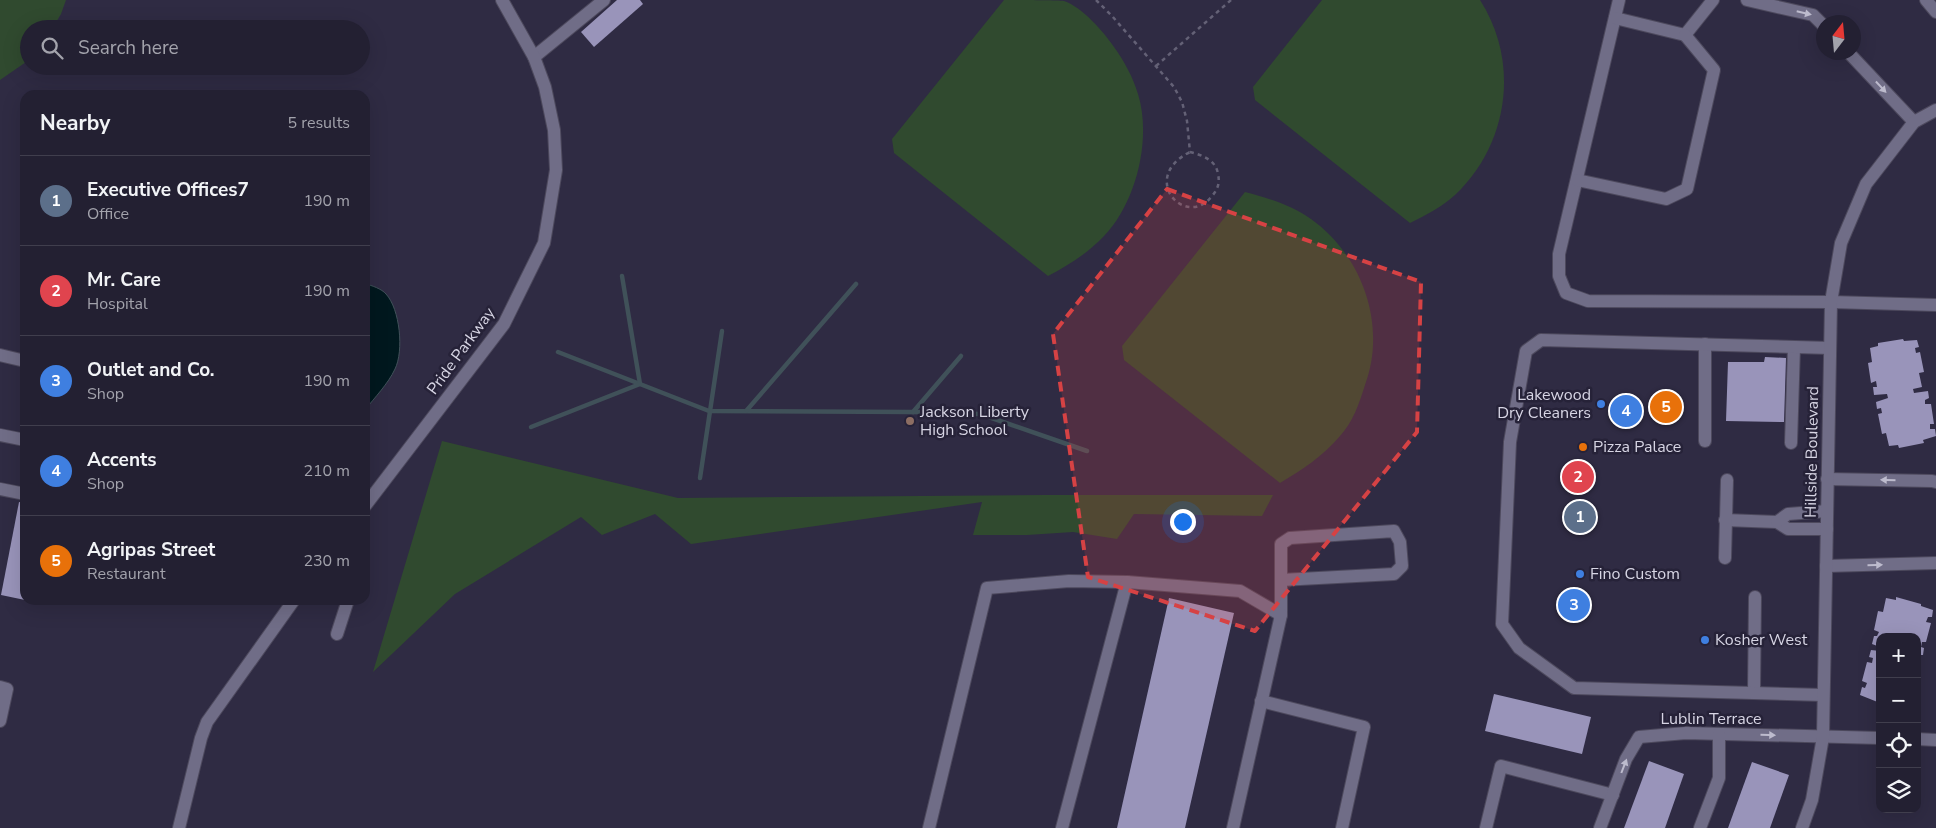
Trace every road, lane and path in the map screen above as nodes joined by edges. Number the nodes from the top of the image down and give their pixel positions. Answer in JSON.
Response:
{"nodes":[{"id":1,"x":502,"y":0,"type":"edge"},
{"id":2,"x":604,"y":0,"type":"edge"},
{"id":3,"x":1096,"y":0,"type":"edge"},
{"id":4,"x":1231,"y":0,"type":"edge"},
{"id":5,"x":1619,"y":0,"type":"edge"},
{"id":6,"x":1713,"y":0,"type":"edge"},
{"id":7,"x":1747,"y":0,"type":"edge"},
{"id":8,"x":1926,"y":0,"type":"edge"},
{"id":9,"x":1936,"y":12,"type":"edge"},
{"id":10,"x":1615,"y":18,"type":"junction"},
{"id":11,"x":1816,"y":18,"type":"edge"},
{"id":12,"x":1685,"y":35,"type":"junction"},
{"id":13,"x":534,"y":57,"type":"junction"},
{"id":14,"x":1856,"y":60,"type":"edge"},
{"id":15,"x":1156,"y":66,"type":"junction"},
{"id":16,"x":1936,"y":110,"type":"edge"},
{"id":17,"x":1914,"y":122,"type":"junction"},
{"id":18,"x":1190,"y":152,"type":"junction"},
{"id":19,"x":1577,"y":180,"type":"junction"},
{"id":20,"x":1831,"y":302,"type":"junction"},
{"id":21,"x":1936,"y":305,"type":"edge"},
{"id":22,"x":1705,"y":344,"type":"junction"},
{"id":23,"x":1794,"y":347,"type":"junction"},
{"id":24,"x":1830,"y":348,"type":"junction"},
{"id":25,"x":0,"y":356,"type":"edge"},
{"id":26,"x":20,"y":359,"type":"edge"},
{"id":27,"x":0,"y":435,"type":"edge"},
{"id":28,"x":20,"y":439,"type":"edge"},
{"id":29,"x":1705,"y":441,"type":"dead end"},
{"id":30,"x":1791,"y":443,"type":"dead end"},
{"id":31,"x":1827,"y":479,"type":"junction"},
{"id":32,"x":1727,"y":480,"type":"dead end"},
{"id":33,"x":1936,"y":482,"type":"edge"},
{"id":34,"x":0,"y":489,"type":"edge"},
{"id":35,"x":20,"y":493,"type":"edge"},
{"id":36,"x":370,"y":499,"type":"edge"},
{"id":37,"x":1827,"y":511,"type":"junction"},
{"id":38,"x":1725,"y":520,"type":"junction"},
{"id":39,"x":1777,"y":522,"type":"junction"},
{"id":40,"x":1826,"y":529,"type":"junction"},
{"id":41,"x":1725,"y":558,"type":"dead end"},
{"id":42,"x":1936,"y":563,"type":"edge"},
{"id":43,"x":1826,"y":566,"type":"junction"},
{"id":44,"x":1281,"y":580,"type":"junction"},
{"id":45,"x":1127,"y":582,"type":"junction"},
{"id":46,"x":1755,"y":597,"type":"dead end"},
{"id":47,"x":290,"y":605,"type":"edge"},
{"id":48,"x":346,"y":605,"type":"edge"},
{"id":49,"x":1281,"y":615,"type":"junction"},
{"id":50,"x":337,"y":634,"type":"dead end"},
{"id":51,"x":0,"y":687,"type":"edge"},
{"id":52,"x":1754,"y":693,"type":"junction"},
{"id":53,"x":1823,"y":695,"type":"junction"},
{"id":54,"x":1262,"y":701,"type":"junction"},
{"id":55,"x":0,"y":721,"type":"edge"},
{"id":56,"x":1719,"y":734,"type":"junction"},
{"id":57,"x":1823,"y":737,"type":"junction"},
{"id":58,"x":1876,"y":738,"type":"edge"},
{"id":59,"x":1921,"y":739,"type":"edge"},
{"id":60,"x":1936,"y":740,"type":"edge"},
{"id":61,"x":1613,"y":795,"type":"junction"},
{"id":62,"x":179,"y":828,"type":"edge"},
{"id":63,"x":928,"y":828,"type":"edge"},
{"id":64,"x":1062,"y":828,"type":"edge"},
{"id":65,"x":1233,"y":828,"type":"edge"},
{"id":66,"x":1342,"y":828,"type":"edge"},
{"id":67,"x":1486,"y":828,"type":"edge"},
{"id":68,"x":1600,"y":828,"type":"edge"},
{"id":69,"x":1700,"y":828,"type":"edge"},
{"id":70,"x":1802,"y":828,"type":"edge"}],
"edges":[{"from":1,"to":13,"type":"street","name":"Pride Parkway"},
{"from":2,"to":13,"type":"street"},
{"from":3,"to":15,"type":"path"},
{"from":4,"to":15,"type":"path"},
{"from":5,"to":10,"type":"street"},
{"from":6,"to":12,"type":"street"},
{"from":7,"to":11,"type":"street","one_way":true},
{"from":8,"to":9,"type":"street"},
{"from":10,"to":12,"type":"street"},
{"from":10,"to":19,"type":"street"},
{"from":12,"to":19,"type":"street"},
{"from":13,"to":36,"type":"street","name":"Pride Parkway"},
{"from":14,"to":17,"type":"street","one_way":true},
{"from":15,"to":18,"type":"path"},
{"from":16,"to":17,"type":"street","name":"Hillside Boulevard"},
{"from":17,"to":20,"type":"street","name":"Hillside Boulevard"},
{"from":18,"to":18,"type":"path"},
{"from":19,"to":20,"type":"street"},
{"from":20,"to":21,"type":"street"},
{"from":20,"to":24,"type":"street","name":"Hillside Boulevard"},
{"from":22,"to":23,"type":"street"},
{"from":22,"to":29,"type":"street"},
{"from":22,"to":52,"type":"street"},
{"from":23,"to":24,"type":"street"},
{"from":23,"to":30,"type":"street"},
{"from":24,"to":31,"type":"street","name":"Hillside Boulevard"},
{"from":25,"to":26,"type":"street"},
{"from":27,"to":28,"type":"street"},
{"from":33,"to":31,"type":"street","one_way":true},
{"from":31,"to":37,"type":"street","name":"Hillside Boulevard"},
{"from":32,"to":38,"type":"street"},
{"from":34,"to":35,"type":"street"},
{"from":37,"to":39,"type":"street"},
{"from":37,"to":40,"type":"street","name":"Hillside Boulevard"},
{"from":38,"to":39,"type":"street"},
{"from":38,"to":41,"type":"street"},
{"from":39,"to":40,"type":"street"},
{"from":40,"to":43,"type":"street","name":"Hillside Boulevard"},
{"from":43,"to":42,"type":"street","one_way":true},
{"from":43,"to":53,"type":"street","name":"Hillside Boulevard"},
{"from":44,"to":44,"type":"street"},
{"from":44,"to":49,"type":"street"},
{"from":45,"to":49,"type":"street"},
{"from":45,"to":63,"type":"street"},
{"from":45,"to":64,"type":"street"},
{"from":46,"to":52,"type":"street"},
{"from":47,"to":62,"type":"street"},
{"from":48,"to":50,"type":"street"},
{"from":49,"to":54,"type":"street"},
{"from":51,"to":55,"type":"street"},
{"from":52,"to":53,"type":"street"},
{"from":53,"to":57,"type":"street","name":"Hillside Boulevard"},
{"from":54,"to":65,"type":"street"},
{"from":54,"to":66,"type":"street"},
{"from":56,"to":57,"type":"street","name":"Lublin Terrace","one_way":true},
{"from":61,"to":56,"type":"street","name":"Lublin Terrace","one_way":true},
{"from":56,"to":69,"type":"street"},
{"from":57,"to":58,"type":"street","name":"Lublin Terrace"},
{"from":57,"to":70,"type":"street","name":"Hillside Boulevard"},
{"from":59,"to":60,"type":"street"},
{"from":61,"to":67,"type":"street"},
{"from":61,"to":68,"type":"street","name":"Lublin Terrace"}]}
